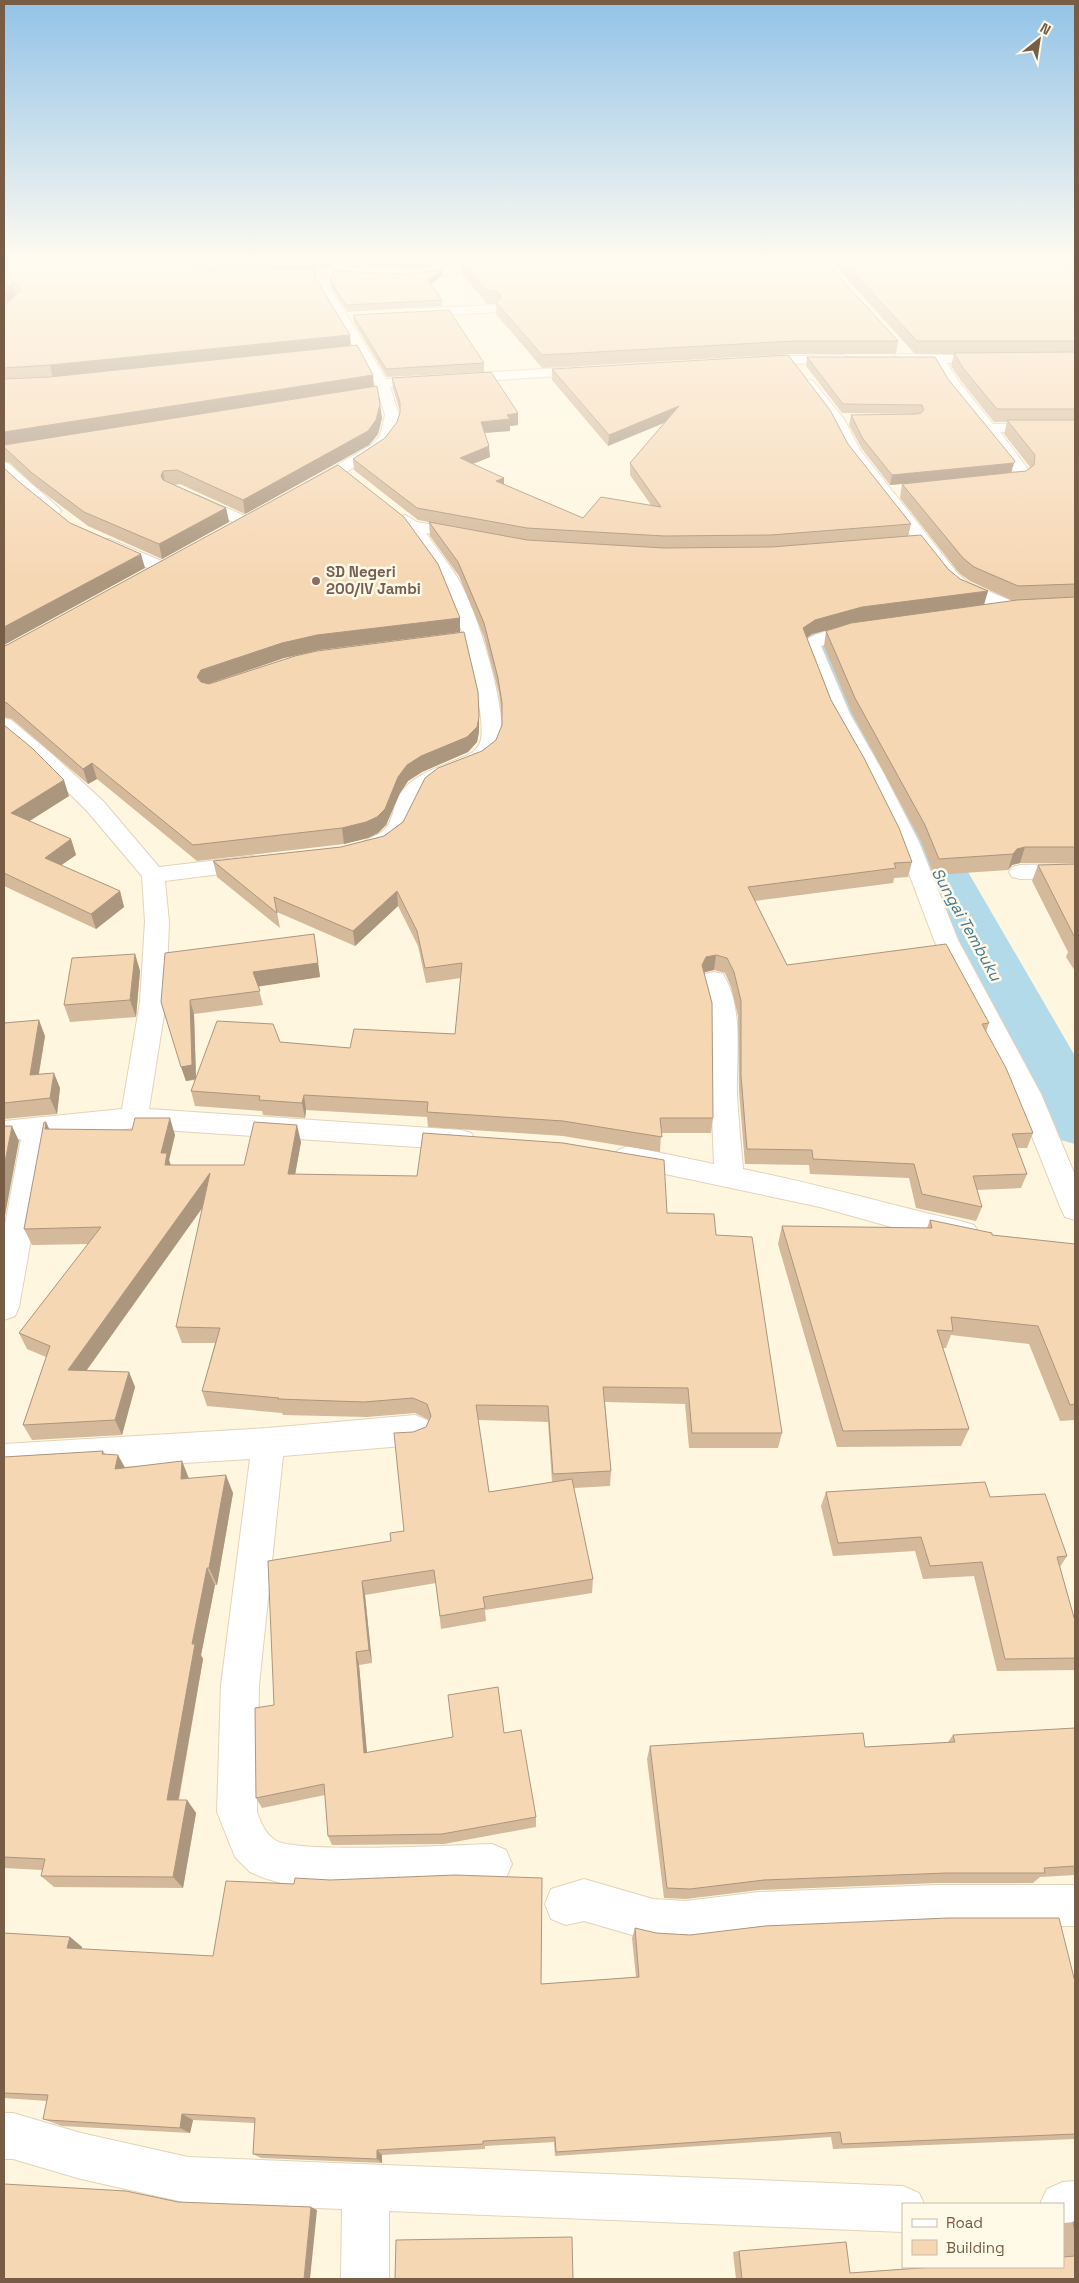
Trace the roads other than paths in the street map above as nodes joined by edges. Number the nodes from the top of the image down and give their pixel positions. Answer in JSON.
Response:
{"nodes":[{"id":1,"x":368,"y":365,"type":"edge"},
{"id":2,"x":795,"y":365,"type":"edge"},
{"id":3,"x":942,"y":365,"type":"edge"},
{"id":4,"x":600,"y":370,"type":"edge"},
{"id":5,"x":380,"y":389,"type":"junction"},
{"id":6,"x":989,"y":428,"type":"junction"},
{"id":7,"x":1075,"y":428,"type":"edge"},
{"id":8,"x":4,"y":467,"type":"edge"},
{"id":9,"x":976,"y":484,"type":"edge"},
{"id":10,"x":902,"y":490,"type":"dead end"},
{"id":11,"x":180,"y":492,"type":"edge"},
{"id":12,"x":883,"y":492,"type":"junction"},
{"id":13,"x":298,"y":494,"type":"edge"},
{"id":14,"x":391,"y":508,"type":"edge"},
{"id":15,"x":264,"y":513,"type":"edge"},
{"id":16,"x":66,"y":522,"type":"edge"},
{"id":17,"x":246,"y":522,"type":"junction"},
{"id":18,"x":412,"y":526,"type":"junction"},
{"id":19,"x":230,"y":531,"type":"edge"},
{"id":20,"x":90,"y":536,"type":"edge"},
{"id":21,"x":481,"y":539,"type":"edge"},
{"id":22,"x":923,"y":542,"type":"junction"},
{"id":23,"x":903,"y":543,"type":"edge"},
{"id":24,"x":179,"y":559,"type":"edge"},
{"id":25,"x":163,"y":568,"type":"junction"},
{"id":26,"x":146,"y":577,"type":"edge"},
{"id":27,"x":984,"y":612,"type":"edge"},
{"id":28,"x":875,"y":627,"type":"edge"},
{"id":29,"x":474,"y":638,"type":"junction"},
{"id":30,"x":440,"y":642,"type":"edge"},
{"id":31,"x":4,"y":724,"type":"edge"},
{"id":32,"x":352,"y":851,"type":"edge"},
{"id":33,"x":267,"y":861,"type":"edge"},
{"id":34,"x":1075,"y":871,"type":"edge"},
{"id":35,"x":1020,"y":872,"type":"dead end"},
{"id":36,"x":153,"y":874,"type":"junction"},
{"id":37,"x":714,"y":980,"type":"dead end"},
{"id":38,"x":134,"y":1118,"type":"junction"},
{"id":39,"x":37,"y":1130,"type":"junction"},
{"id":40,"x":4,"y":1132,"type":"edge"},
{"id":41,"x":485,"y":1142,"type":"edge"},
{"id":42,"x":601,"y":1153,"type":"edge"},
{"id":43,"x":729,"y":1176,"type":"junction"},
{"id":44,"x":1075,"y":1210,"type":"edge"},
{"id":45,"x":991,"y":1238,"type":"edge"},
{"id":46,"x":4,"y":1307,"type":"edge"},
{"id":47,"x":415,"y":1430,"type":"edge"},
{"id":48,"x":268,"y":1443,"type":"junction"},
{"id":49,"x":4,"y":1459,"type":"edge"},
{"id":50,"x":492,"y":1864,"type":"dead end"},
{"id":51,"x":566,"y":1904,"type":"dead end"},
{"id":52,"x":1075,"y":1906,"type":"edge"},
{"id":53,"x":4,"y":2136,"type":"edge"},
{"id":54,"x":366,"y":2187,"type":"junction"},
{"id":55,"x":902,"y":2209,"type":"edge"},
{"id":56,"x":365,"y":2279,"type":"edge"}],
"edges":[{"from":1,"to":5,"type":"street"},
{"from":2,"to":12,"type":"street"},
{"from":3,"to":6,"type":"street"},
{"from":4,"to":5,"type":"street"},
{"from":5,"to":13,"type":"street"},
{"from":6,"to":7,"type":"street"},
{"from":6,"to":9,"type":"street"},
{"from":8,"to":16,"type":"street"},
{"from":10,"to":12,"type":"street"},
{"from":11,"to":17,"type":"street"},
{"from":12,"to":22,"type":"street"},
{"from":14,"to":18,"type":"street"},
{"from":15,"to":17,"type":"street"},
{"from":17,"to":19,"type":"street"},
{"from":18,"to":21,"type":"street"},
{"from":18,"to":29,"type":"street"},
{"from":20,"to":25,"type":"street"},
{"from":22,"to":23,"type":"street"},
{"from":22,"to":27,"type":"street"},
{"from":24,"to":25,"type":"street"},
{"from":25,"to":26,"type":"street"},
{"from":28,"to":44,"type":"street"},
{"from":29,"to":30,"type":"street"},
{"from":29,"to":32,"type":"street"},
{"from":31,"to":36,"type":"street"},
{"from":33,"to":36,"type":"street"},
{"from":34,"to":35,"type":"street"},
{"from":36,"to":38,"type":"street"},
{"from":37,"to":43,"type":"street"},
{"from":38,"to":39,"type":"street"},
{"from":38,"to":41,"type":"street"},
{"from":39,"to":40,"type":"street"},
{"from":39,"to":46,"type":"street"},
{"from":42,"to":43,"type":"street"},
{"from":43,"to":45,"type":"street"},
{"from":47,"to":48,"type":"street"},
{"from":48,"to":49,"type":"street"},
{"from":48,"to":50,"type":"street"},
{"from":51,"to":52,"type":"street"},
{"from":53,"to":54,"type":"street"},
{"from":54,"to":55,"type":"street"},
{"from":54,"to":56,"type":"street"}]}
